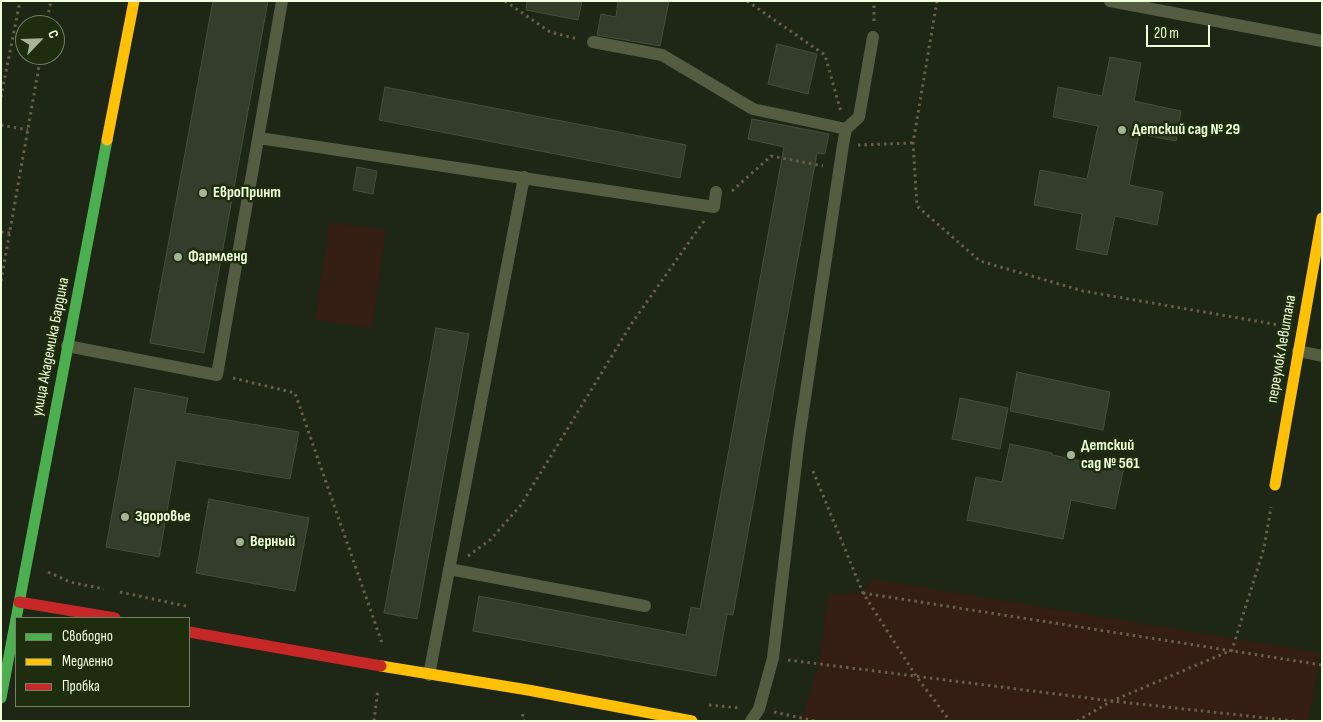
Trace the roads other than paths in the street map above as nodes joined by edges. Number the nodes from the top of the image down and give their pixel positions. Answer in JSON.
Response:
{"nodes":[{"id":1,"x":134,"y":1,"type":"edge"},
{"id":2,"x":282,"y":1,"type":"edge"},
{"id":3,"x":1110,"y":1,"type":"edge"},
{"id":4,"x":874,"y":37,"type":"dead end"},
{"id":5,"x":1322,"y":41,"type":"edge"},
{"id":6,"x":593,"y":42,"type":"road end"},
{"id":7,"x":846,"y":129,"type":"junction"},
{"id":8,"x":258,"y":138,"type":"junction"},
{"id":9,"x":524,"y":178,"type":"junction"},
{"id":10,"x":716,"y":192,"type":"dead end"},
{"id":11,"x":1322,"y":218,"type":"edge"},
{"id":12,"x":67,"y":346,"type":"junction"},
{"id":13,"x":1298,"y":351,"type":"junction"},
{"id":14,"x":1322,"y":356,"type":"edge"},
{"id":15,"x":1274,"y":485,"type":"road end"},
{"id":16,"x":449,"y":570,"type":"junction"},
{"id":17,"x":19,"y":602,"type":"junction"},
{"id":18,"x":645,"y":606,"type":"dead end"},
{"id":19,"x":16,"y":617,"type":"edge"},
{"id":20,"x":109,"y":617,"type":"edge"},
{"id":21,"x":15,"y":623,"type":"edge"},
{"id":22,"x":190,"y":632,"type":"edge"},
{"id":23,"x":429,"y":675,"type":"junction"},
{"id":24,"x":1,"y":698,"type":"edge"},
{"id":25,"x":692,"y":721,"type":"edge"},
{"id":26,"x":751,"y":721,"type":"edge"}],
"edges":[{"from":1,"to":12,"type":"street","name":"улица Академика Бардина"},
{"from":2,"to":8,"type":"lane"},
{"from":3,"to":5,"type":"lane"},
{"from":4,"to":7,"type":"lane"},
{"from":6,"to":7,"type":"lane"},
{"from":7,"to":26,"type":"lane"},
{"from":8,"to":9,"type":"lane"},
{"from":8,"to":12,"type":"lane"},
{"from":9,"to":10,"type":"lane"},
{"from":9,"to":16,"type":"lane"},
{"from":11,"to":13,"type":"street","name":"переулок Левитана"},
{"from":12,"to":17,"type":"street","name":"улица Академика Бардина"},
{"from":13,"to":14,"type":"lane"},
{"from":13,"to":15,"type":"street","name":"переулок Левитана"},
{"from":16,"to":18,"type":"lane"},
{"from":16,"to":23,"type":"lane"},
{"from":17,"to":19,"type":"street","name":"улица Академика Бардина"},
{"from":17,"to":20,"type":"street"},
{"from":21,"to":24,"type":"street","name":"улица Академика Бардина"},
{"from":22,"to":23,"type":"street"},
{"from":23,"to":25,"type":"street"}]}
